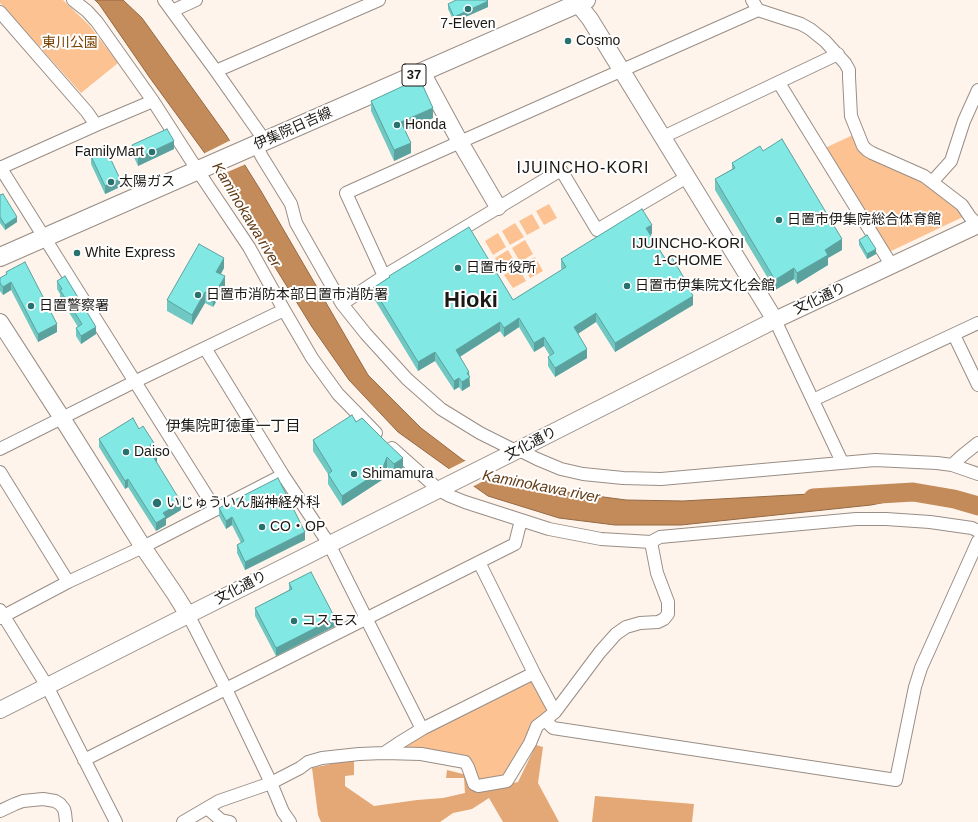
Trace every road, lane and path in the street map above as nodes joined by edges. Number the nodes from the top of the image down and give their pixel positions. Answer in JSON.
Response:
{"nodes":[{"id":1,"x":73,"y":0,"type":"edge"},
{"id":2,"x":164,"y":0,"type":"edge"},
{"id":3,"x":196,"y":0,"type":"edge"},
{"id":4,"x":379,"y":0,"type":"edge"},
{"id":5,"x":579,"y":1,"type":"edge"},
{"id":6,"x":755,"y":5,"type":"edge"},
{"id":7,"x":172,"y":11,"type":"junction"},
{"id":8,"x":0,"y":12,"type":"edge"},
{"id":9,"x":838,"y":54,"type":"junction"},
{"id":10,"x":216,"y":71,"type":"junction"},
{"id":11,"x":622,"y":71,"type":"junction"},
{"id":12,"x":422,"y":72,"type":"junction"},
{"id":13,"x":779,"y":83,"type":"junction"},
{"id":14,"x":978,"y":90,"type":"edge"},
{"id":15,"x":153,"y":101,"type":"junction"},
{"id":16,"x":96,"y":125,"type":"junction"},
{"id":17,"x":663,"y":137,"type":"junction"},
{"id":18,"x":460,"y":142,"type":"junction"},
{"id":19,"x":257,"y":144,"type":"junction"},
{"id":20,"x":0,"y":167,"type":"edge"},
{"id":21,"x":201,"y":169,"type":"junction"},
{"id":22,"x":687,"y":177,"type":"junction"},
{"id":23,"x":934,"y":179,"type":"junction"},
{"id":24,"x":498,"y":207,"type":"junction"},
{"id":25,"x":978,"y":225,"type":"edge"},
{"id":26,"x":45,"y":238,"type":"junction"},
{"id":27,"x":0,"y":257,"type":"edge"},
{"id":28,"x":892,"y":266,"type":"junction"},
{"id":29,"x":384,"y":276,"type":"junction"},
{"id":30,"x":342,"y":304,"type":"junction"},
{"id":31,"x":284,"y":310,"type":"junction"},
{"id":32,"x":775,"y":320,"type":"junction"},
{"id":33,"x":0,"y":322,"type":"edge"},
{"id":34,"x":978,"y":323,"type":"edge"},
{"id":35,"x":954,"y":335,"type":"junction"},
{"id":36,"x":205,"y":348,"type":"junction"},
{"id":37,"x":134,"y":382,"type":"junction"},
{"id":38,"x":978,"y":386,"type":"edge"},
{"id":39,"x":813,"y":400,"type":"junction"},
{"id":40,"x":62,"y":418,"type":"junction"},
{"id":41,"x":978,"y":443,"type":"edge"},
{"id":42,"x":0,"y":449,"type":"edge"},
{"id":43,"x":514,"y":452,"type":"junction"},
{"id":44,"x":842,"y":462,"type":"junction"},
{"id":45,"x":952,"y":465,"type":"junction"},
{"id":46,"x":0,"y":472,"type":"edge"},
{"id":47,"x":978,"y":474,"type":"edge"},
{"id":48,"x":283,"y":475,"type":"junction"},
{"id":49,"x":439,"y":490,"type":"junction"},
{"id":50,"x":215,"y":509,"type":"junction"},
{"id":51,"x":521,"y":520,"type":"junction"},
{"id":52,"x":978,"y":531,"type":"edge"},
{"id":53,"x":978,"y":541,"type":"edge"},
{"id":54,"x":652,"y":542,"type":"junction"},
{"id":55,"x":328,"y":544,"type":"junction"},
{"id":56,"x":143,"y":547,"type":"junction"},
{"id":57,"x":478,"y":562,"type":"junction"},
{"id":58,"x":68,"y":582,"type":"junction"},
{"id":59,"x":1,"y":615,"type":"edge"},
{"id":60,"x":188,"y":615,"type":"junction"},
{"id":61,"x":366,"y":618,"type":"junction"},
{"id":62,"x":534,"y":673,"type":"junction"},
{"id":63,"x":47,"y":686,"type":"junction"},
{"id":64,"x":226,"y":689,"type":"junction"},
{"id":65,"x":0,"y":710,"type":"edge"},
{"id":66,"x":555,"y":712,"type":"junction"},
{"id":67,"x":545,"y":720,"type":"junction"},
{"id":68,"x":422,"y":729,"type":"junction"},
{"id":69,"x":384,"y":753,"type":"junction"},
{"id":70,"x":84,"y":760,"type":"junction"},
{"id":71,"x":271,"y":783,"type":"junction"},
{"id":72,"x":207,"y":808,"type":"junction"},
{"id":73,"x":0,"y":811,"type":"edge"},
{"id":74,"x":66,"y":822,"type":"edge"},
{"id":75,"x":116,"y":822,"type":"edge"},
{"id":76,"x":183,"y":822,"type":"edge"},
{"id":77,"x":230,"y":822,"type":"edge"},
{"id":78,"x":290,"y":822,"type":"edge"}],
"edges":[{"from":1,"to":15,"type":"street"},
{"from":2,"to":7,"type":"street"},
{"from":3,"to":7,"type":"street"},
{"from":4,"to":10,"type":"street"},
{"from":5,"to":11,"type":"street"},
{"from":5,"to":12,"type":"main road","name":"伊集院日吉線","number":"37"},
{"from":6,"to":9,"type":"street"},
{"from":6,"to":11,"type":"street"},
{"from":7,"to":10,"type":"street"},
{"from":8,"to":16,"type":"street"},
{"from":9,"to":13,"type":"street"},
{"from":9,"to":23,"type":"street"},
{"from":10,"to":19,"type":"street"},
{"from":11,"to":17,"type":"street"},
{"from":11,"to":18,"type":"street"},
{"from":12,"to":18,"type":"street"},
{"from":12,"to":19,"type":"main road","name":"伊集院日吉線","number":"37"},
{"from":13,"to":17,"type":"street"},
{"from":13,"to":28,"type":"street"},
{"from":14,"to":23,"type":"street"},
{"from":15,"to":16,"type":"street"},
{"from":15,"to":21,"type":"street"},
{"from":16,"to":20,"type":"street"},
{"from":17,"to":22,"type":"street"},
{"from":18,"to":24,"type":"street"},
{"from":18,"to":29,"type":"street"},
{"from":19,"to":21,"type":"main road","name":"伊集院日吉線","number":"37"},
{"from":19,"to":30,"type":"street"},
{"from":20,"to":26,"type":"street"},
{"from":21,"to":26,"type":"main road","name":"伊集院日吉線","number":"37"},
{"from":21,"to":31,"type":"street"},
{"from":22,"to":24,"type":"street"},
{"from":22,"to":32,"type":"street"},
{"from":23,"to":25,"type":"street"},
{"from":24,"to":29,"type":"street"},
{"from":25,"to":28,"type":"street","name":"文化通り"},
{"from":26,"to":27,"type":"main road","name":"伊集院日吉線","number":"37"},
{"from":26,"to":37,"type":"street"},
{"from":28,"to":32,"type":"street","name":"文化通り"},
{"from":29,"to":30,"type":"street"},
{"from":30,"to":43,"type":"street"},
{"from":31,"to":36,"type":"street"},
{"from":31,"to":49,"type":"street"},
{"from":32,"to":39,"type":"street"},
{"from":32,"to":43,"type":"street","name":"文化通り"},
{"from":33,"to":40,"type":"street"},
{"from":34,"to":35,"type":"street"},
{"from":35,"to":38,"type":"street"},
{"from":35,"to":39,"type":"street"},
{"from":36,"to":37,"type":"street"},
{"from":36,"to":48,"type":"street"},
{"from":37,"to":40,"type":"street"},
{"from":37,"to":50,"type":"street"},
{"from":39,"to":44,"type":"street"},
{"from":40,"to":42,"type":"street"},
{"from":40,"to":56,"type":"street"},
{"from":41,"to":45,"type":"street"},
{"from":43,"to":44,"type":"street"},
{"from":43,"to":49,"type":"street","name":"文化通り"},
{"from":44,"to":45,"type":"street"},
{"from":45,"to":47,"type":"street"},
{"from":46,"to":58,"type":"street"},
{"from":48,"to":50,"type":"street"},
{"from":48,"to":55,"type":"street"},
{"from":49,"to":51,"type":"street"},
{"from":49,"to":55,"type":"street","name":"文化通り"},
{"from":50,"to":56,"type":"street"},
{"from":51,"to":54,"type":"street"},
{"from":51,"to":57,"type":"street"},
{"from":52,"to":54,"type":"street"},
{"from":53,"to":67,"type":"street"},
{"from":54,"to":66,"type":"street"},
{"from":55,"to":60,"type":"street","name":"文化通り"},
{"from":55,"to":61,"type":"street"},
{"from":56,"to":58,"type":"street"},
{"from":56,"to":60,"type":"street"},
{"from":57,"to":61,"type":"street"},
{"from":57,"to":62,"type":"street"},
{"from":58,"to":59,"type":"street"},
{"from":59,"to":63,"type":"street"},
{"from":60,"to":63,"type":"street","name":"文化通り"},
{"from":60,"to":64,"type":"street"},
{"from":61,"to":64,"type":"street"},
{"from":61,"to":68,"type":"street"},
{"from":62,"to":66,"type":"street"},
{"from":62,"to":68,"type":"street"},
{"from":63,"to":65,"type":"street","name":"文化通り"},
{"from":63,"to":70,"type":"street"},
{"from":64,"to":70,"type":"street"},
{"from":64,"to":71,"type":"street"},
{"from":66,"to":67,"type":"street"},
{"from":67,"to":69,"type":"street"},
{"from":68,"to":69,"type":"street"},
{"from":69,"to":71,"type":"street"},
{"from":70,"to":75,"type":"street"},
{"from":71,"to":72,"type":"street"},
{"from":71,"to":78,"type":"street"},
{"from":72,"to":76,"type":"street"},
{"from":72,"to":77,"type":"street"},
{"from":73,"to":74,"type":"street"}]}
